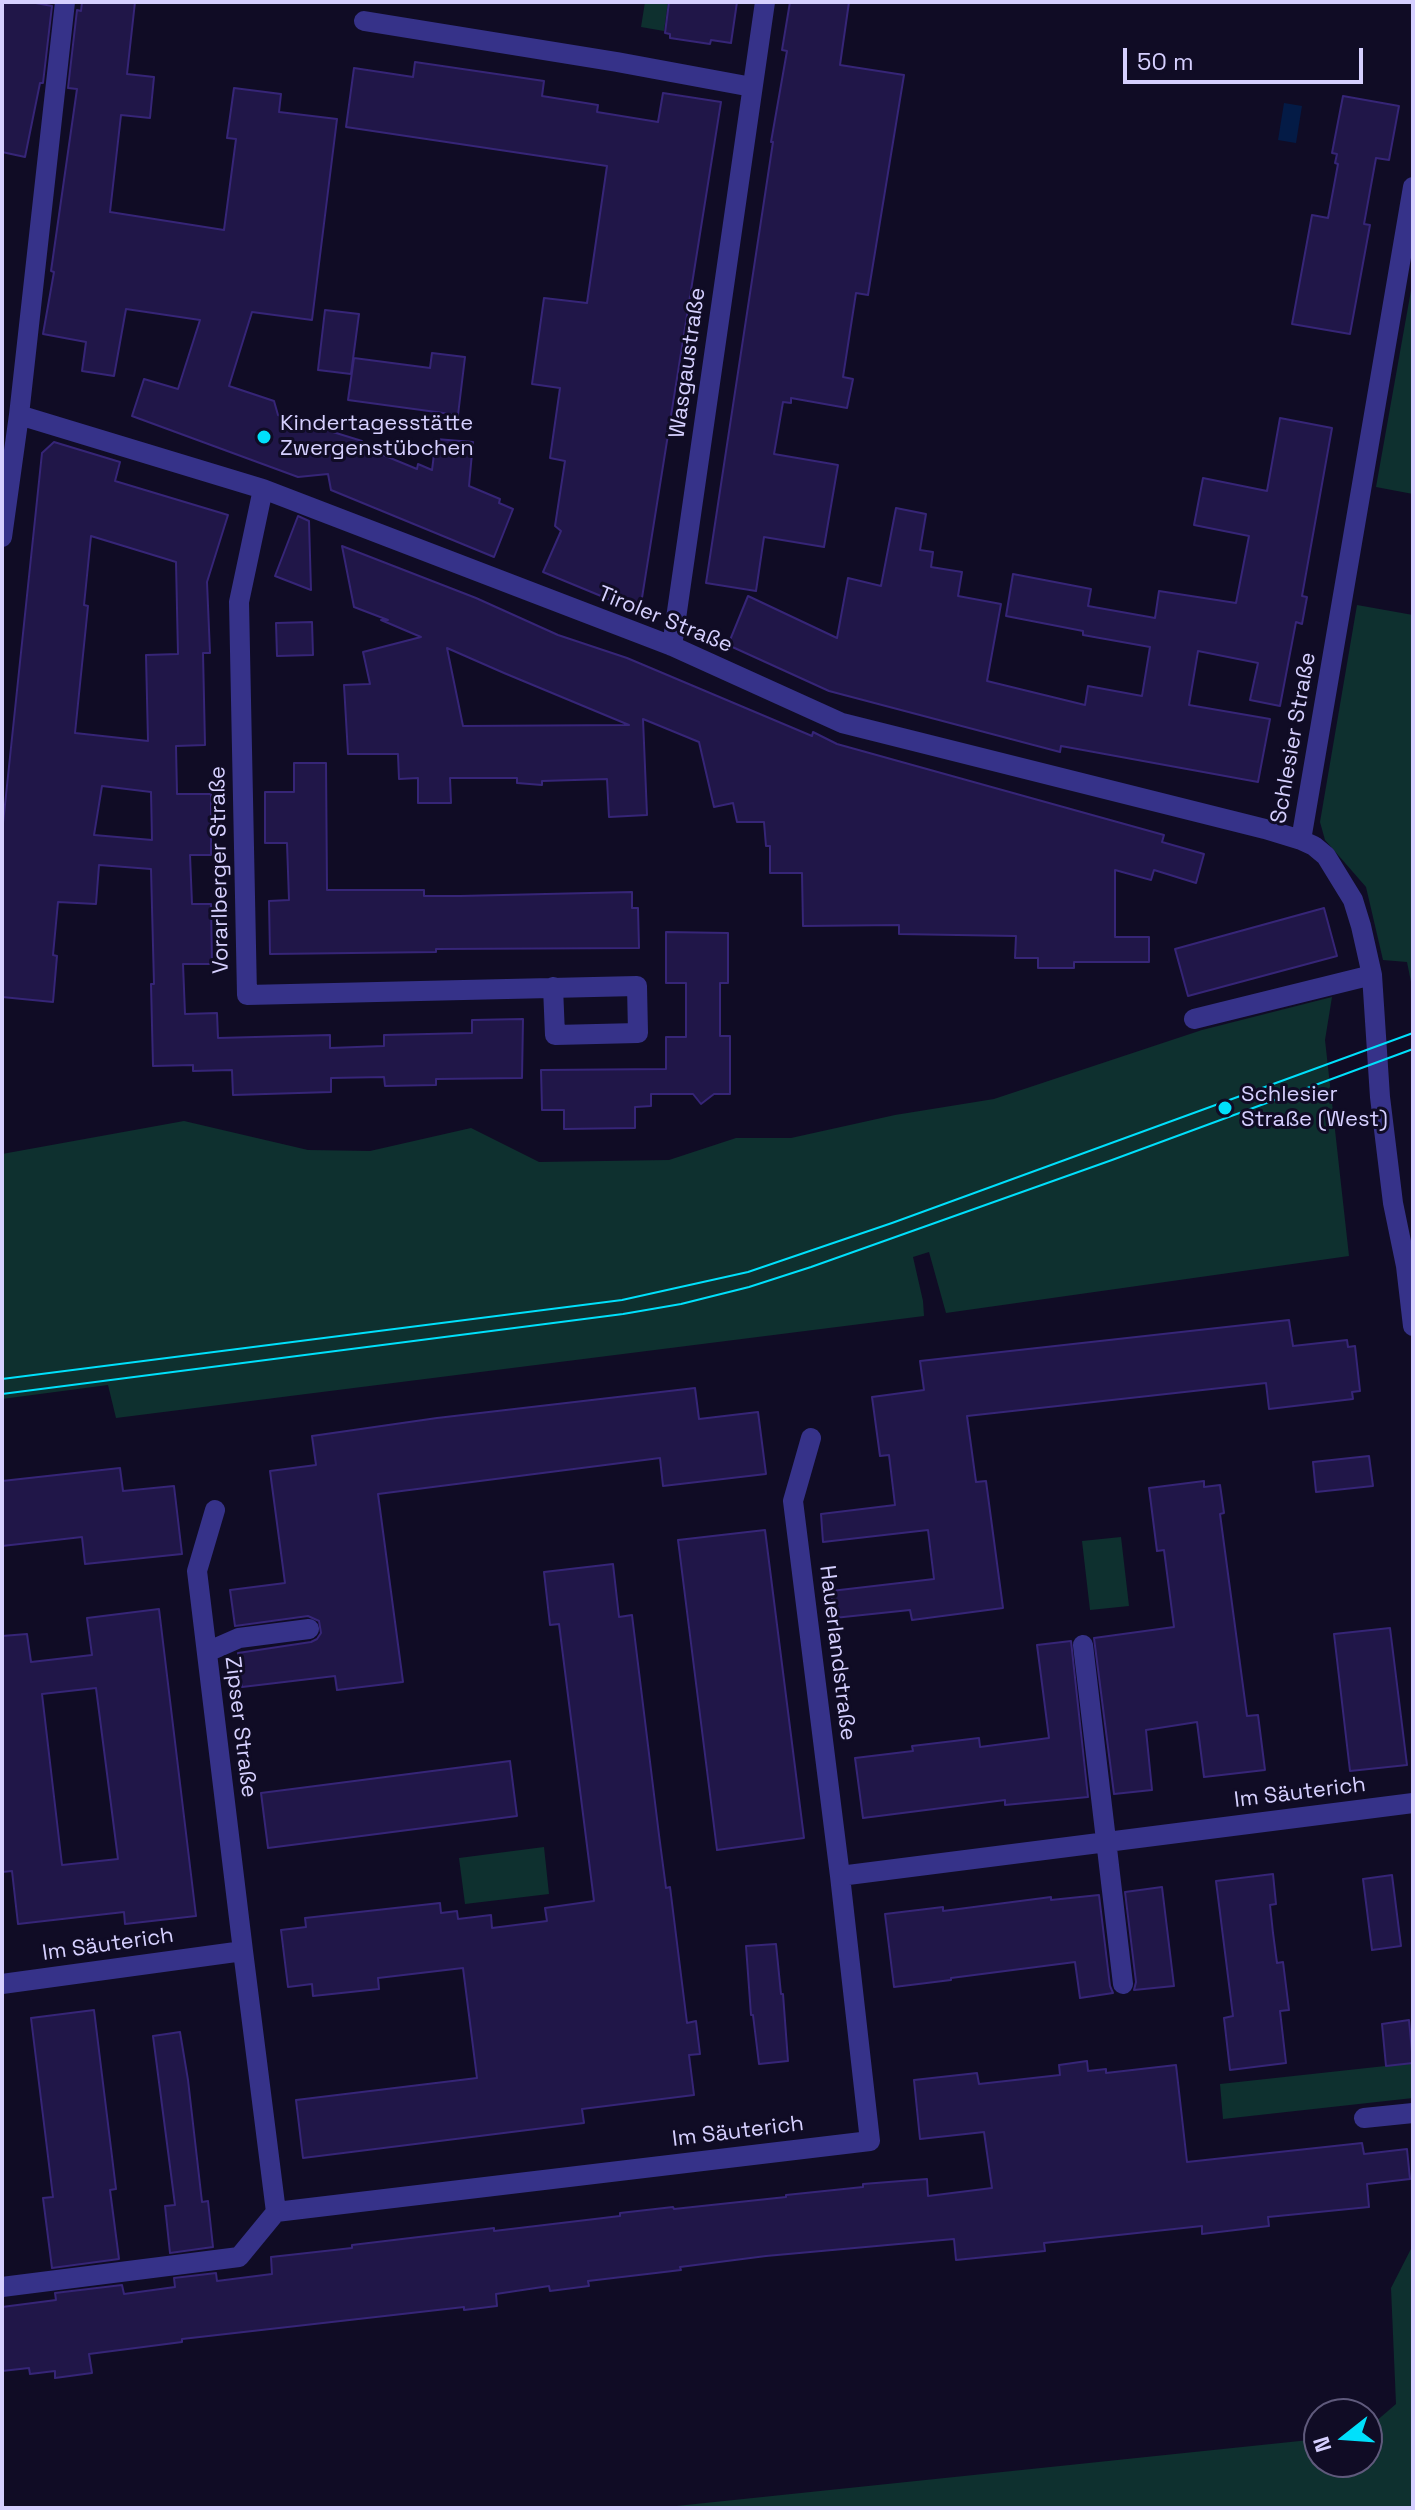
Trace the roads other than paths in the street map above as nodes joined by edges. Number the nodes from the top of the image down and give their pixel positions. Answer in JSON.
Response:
{"nodes":[{"id":1,"x":65,"y":2,"type":"edge"},
{"id":2,"x":765,"y":2,"type":"edge"},
{"id":3,"x":364,"y":21,"type":"dead end"},
{"id":4,"x":752,"y":87,"type":"junction"},
{"id":5,"x":1413,"y":187,"type":"edge"},
{"id":6,"x":19,"y":415,"type":"junction"},
{"id":7,"x":4,"y":489,"type":"edge"},
{"id":8,"x":263,"y":489,"type":"junction"},
{"id":9,"x":2,"y":537,"type":"edge"},
{"id":10,"x":672,"y":646,"type":"junction"},
{"id":11,"x":1301,"y":840,"type":"junction"},
{"id":12,"x":1372,"y":975,"type":"junction"},
{"id":13,"x":553,"y":987,"type":"junction"},
{"id":14,"x":1194,"y":1019,"type":"dead end"},
{"id":15,"x":1413,"y":1326,"type":"edge"},
{"id":16,"x":811,"y":1438,"type":"dead end"},
{"id":17,"x":215,"y":1510,"type":"dead end"},
{"id":18,"x":309,"y":1629,"type":"dead end"},
{"id":19,"x":1083,"y":1645,"type":"dead end"},
{"id":20,"x":207,"y":1652,"type":"junction"},
{"id":21,"x":1413,"y":1803,"type":"edge"},
{"id":22,"x":1106,"y":1841,"type":"junction"},
{"id":23,"x":840,"y":1876,"type":"junction"},
{"id":24,"x":243,"y":1951,"type":"junction"},
{"id":25,"x":2,"y":1984,"type":"edge"},
{"id":26,"x":1123,"y":1984,"type":"dead end"},
{"id":27,"x":1413,"y":2113,"type":"edge"},
{"id":28,"x":1364,"y":2118,"type":"dead end"},
{"id":29,"x":276,"y":2212,"type":"junction"},
{"id":30,"x":2,"y":2287,"type":"edge"}],
"edges":[{"from":1,"to":6,"type":"street"},
{"from":2,"to":4,"type":"street","name":"Wasgaustraße"},
{"from":3,"to":4,"type":"street"},
{"from":4,"to":10,"type":"street","name":"Wasgaustraße"},
{"from":5,"to":11,"type":"street","name":"Schlesier Straße"},
{"from":6,"to":7,"type":"street"},
{"from":6,"to":8,"type":"street","name":"Tiroler Straße"},
{"from":7,"to":9,"type":"street"},
{"from":8,"to":10,"type":"street","name":"Tiroler Straße"},
{"from":8,"to":13,"type":"street","name":"Vorarlberger Straße"},
{"from":10,"to":11,"type":"street","name":"Tiroler Straße"},
{"from":11,"to":12,"type":"street","name":"Schlesier Straße"},
{"from":12,"to":14,"type":"street"},
{"from":12,"to":15,"type":"street","name":"Schlesier Straße"},
{"from":13,"to":13,"type":"street","name":"Vorarlberger Straße"},
{"from":16,"to":23,"type":"street","name":"Hauerlandstraße"},
{"from":17,"to":20,"type":"street","name":"Zipser Straße"},
{"from":18,"to":20,"type":"street"},
{"from":19,"to":22,"type":"street"},
{"from":20,"to":24,"type":"street","name":"Zipser Straße"},
{"from":21,"to":22,"type":"street","name":"Im Säuterich"},
{"from":22,"to":23,"type":"street","name":"Im Säuterich"},
{"from":22,"to":26,"type":"street"},
{"from":23,"to":29,"type":"street","name":"Im Säuterich"},
{"from":24,"to":25,"type":"street","name":"Im Säuterich"},
{"from":24,"to":29,"type":"street"},
{"from":27,"to":28,"type":"street"},
{"from":29,"to":30,"type":"street"}]}
